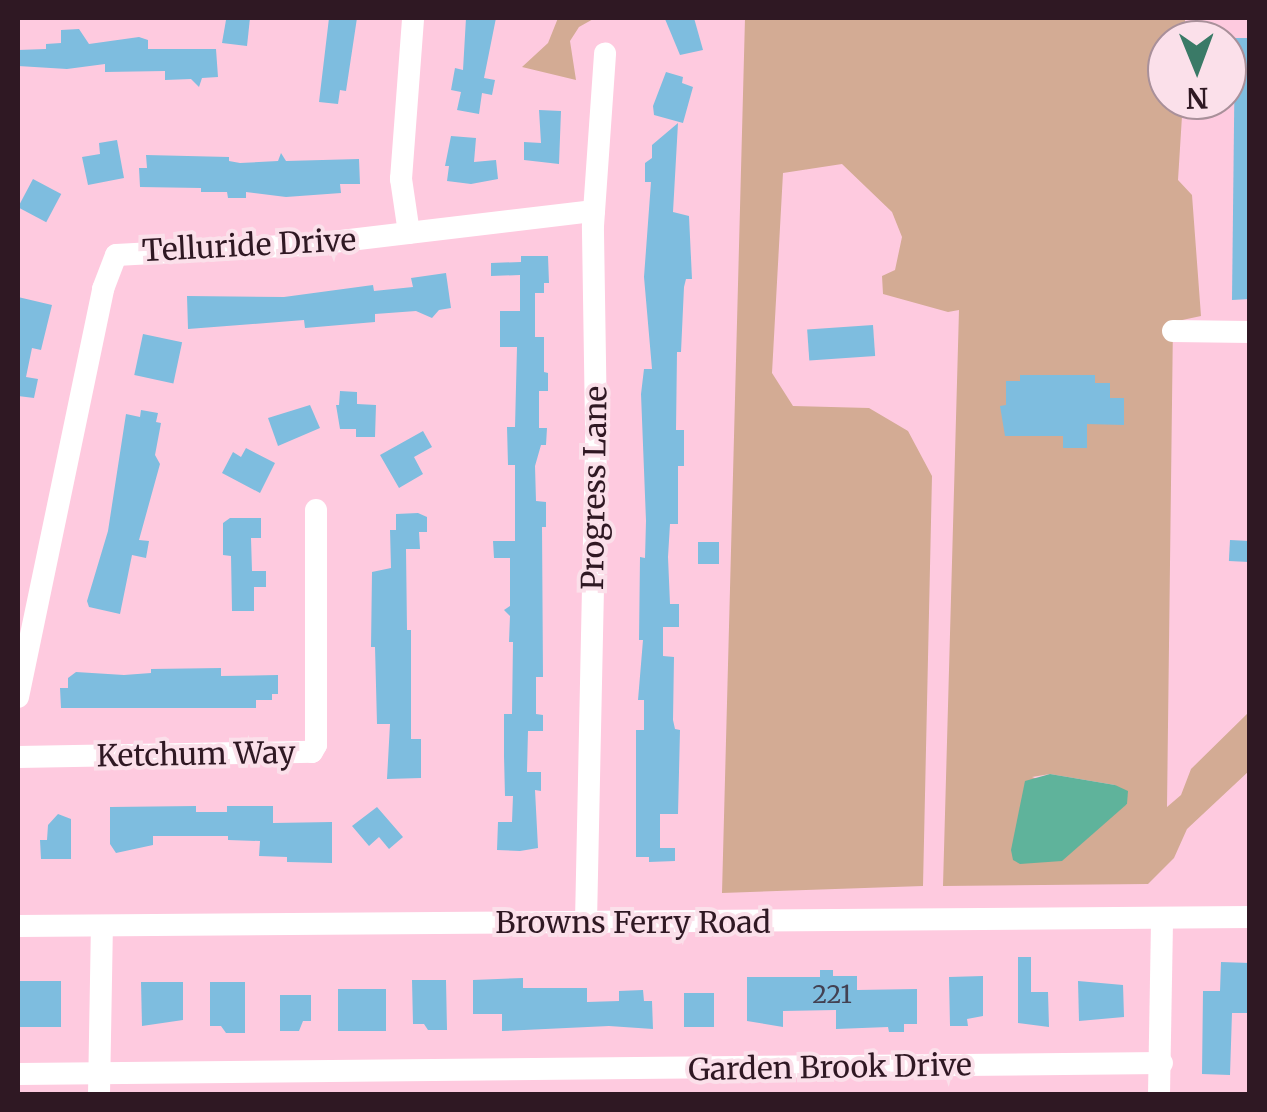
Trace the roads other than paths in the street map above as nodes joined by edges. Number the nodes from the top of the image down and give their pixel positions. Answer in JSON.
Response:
{"nodes":[{"id":1,"x":413,"y":18,"type":"edge"},
{"id":2,"x":605,"y":53,"type":"dead end"},
{"id":3,"x":594,"y":210,"type":"junction"},
{"id":4,"x":409,"y":233,"type":"junction"},
{"id":5,"x":1173,"y":331,"type":"dead end"},
{"id":6,"x":1250,"y":332,"type":"edge"},
{"id":7,"x":316,"y":510,"type":"dead end"},
{"id":8,"x":18,"y":697,"type":"edge"},
{"id":9,"x":18,"y":756,"type":"edge"},
{"id":10,"x":1162,"y":918,"type":"junction"},
{"id":11,"x":1250,"y":918,"type":"edge"},
{"id":12,"x":586,"y":922,"type":"junction"},
{"id":13,"x":18,"y":926,"type":"edge"},
{"id":14,"x":102,"y":926,"type":"junction"},
{"id":15,"x":1162,"y":1063,"type":"junction"},
{"id":16,"x":18,"y":1074,"type":"edge"},
{"id":17,"x":99,"y":1084,"type":"edge"},
{"id":18,"x":1159,"y":1094,"type":"edge"}],
"edges":[{"from":1,"to":4,"type":"street"},
{"from":2,"to":3,"type":"street","name":"Progress Lane"},
{"from":3,"to":4,"type":"street","name":"Telluride Drive"},
{"from":3,"to":12,"type":"street","name":"Progress Lane"},
{"from":4,"to":8,"type":"street","name":"Telluride Drive"},
{"from":5,"to":6,"type":"street"},
{"from":7,"to":9,"type":"street","name":"Ketchum Way"},
{"from":10,"to":11,"type":"street","name":"Browns Ferry Road"},
{"from":10,"to":12,"type":"street","name":"Browns Ferry Road"},
{"from":10,"to":15,"type":"street"},
{"from":12,"to":14,"type":"street","name":"Browns Ferry Road"},
{"from":13,"to":14,"type":"street","name":"Browns Ferry Road"},
{"from":14,"to":17,"type":"street"},
{"from":15,"to":17,"type":"street","name":"Garden Brook Drive"},
{"from":15,"to":18,"type":"street"},
{"from":16,"to":17,"type":"street","name":"Garden Brook Drive"}]}
